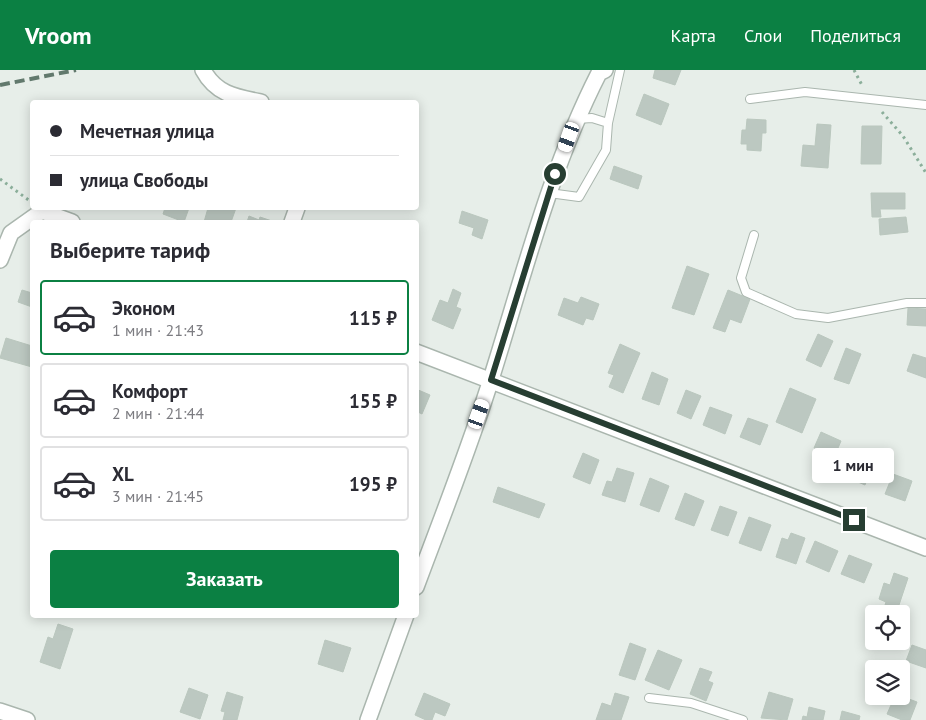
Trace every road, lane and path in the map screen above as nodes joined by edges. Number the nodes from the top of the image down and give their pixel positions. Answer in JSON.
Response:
{"nodes":[{"id":1,"x":203,"y":70,"type":"edge"},
{"id":2,"x":605,"y":70,"type":"edge"},
{"id":3,"x":620,"y":70,"type":"edge"},
{"id":4,"x":854,"y":70,"type":"edge"},
{"id":5,"x":750,"y":99,"type":"dead end"},
{"id":6,"x":871,"y":99,"type":"junction"},
{"id":7,"x":250,"y":100,"type":"edge"},
{"id":8,"x":926,"y":105,"type":"edge"},
{"id":9,"x":575,"y":119,"type":"junction"},
{"id":10,"x":608,"y":123,"type":"junction"},
{"id":11,"x":926,"y":173,"type":"edge"},
{"id":12,"x":0,"y":179,"type":"edge"},
{"id":13,"x":549,"y":193,"type":"junction"},
{"id":14,"x":30,"y":202,"type":"edge"},
{"id":15,"x":34,"y":210,"type":"edge"},
{"id":16,"x":44,"y":210,"type":"edge"},
{"id":17,"x":67,"y":220,"type":"edge"},
{"id":18,"x":754,"y":235,"type":"dead end"},
{"id":19,"x":0,"y":260,"type":"edge"},
{"id":20,"x":926,"y":304,"type":"edge"},
{"id":21,"x":419,"y":353,"type":"edge"},
{"id":22,"x":491,"y":380,"type":"junction"},
{"id":23,"x":926,"y":548,"type":"edge"},
{"id":24,"x":419,"y":579,"type":"edge"},
{"id":25,"x":405,"y":618,"type":"edge"},
{"id":26,"x":649,"y":698,"type":"dead end"},
{"id":27,"x":0,"y":711,"type":"edge"},
{"id":28,"x":27,"y":720,"type":"edge"},
{"id":29,"x":368,"y":720,"type":"edge"},
{"id":30,"x":743,"y":720,"type":"edge"}],
"edges":[{"from":1,"to":7,"type":"street"},
{"from":2,"to":9,"type":"street"},
{"from":3,"to":10,"type":"lane"},
{"from":4,"to":6,"type":"path"},
{"from":5,"to":6,"type":"lane"},
{"from":6,"to":8,"type":"lane"},
{"from":6,"to":11,"type":"path"},
{"from":9,"to":10,"type":"lane"},
{"from":9,"to":13,"type":"street"},
{"from":10,"to":13,"type":"lane"},
{"from":12,"to":14,"type":"path"},
{"from":13,"to":22,"type":"street"},
{"from":15,"to":19,"type":"street"},
{"from":16,"to":17,"type":"street"},
{"from":18,"to":20,"type":"lane"},
{"from":21,"to":22,"type":"street"},
{"from":22,"to":23,"type":"street"},
{"from":22,"to":24,"type":"street"},
{"from":25,"to":29,"type":"street"},
{"from":26,"to":30,"type":"lane"},
{"from":27,"to":28,"type":"street"}]}
